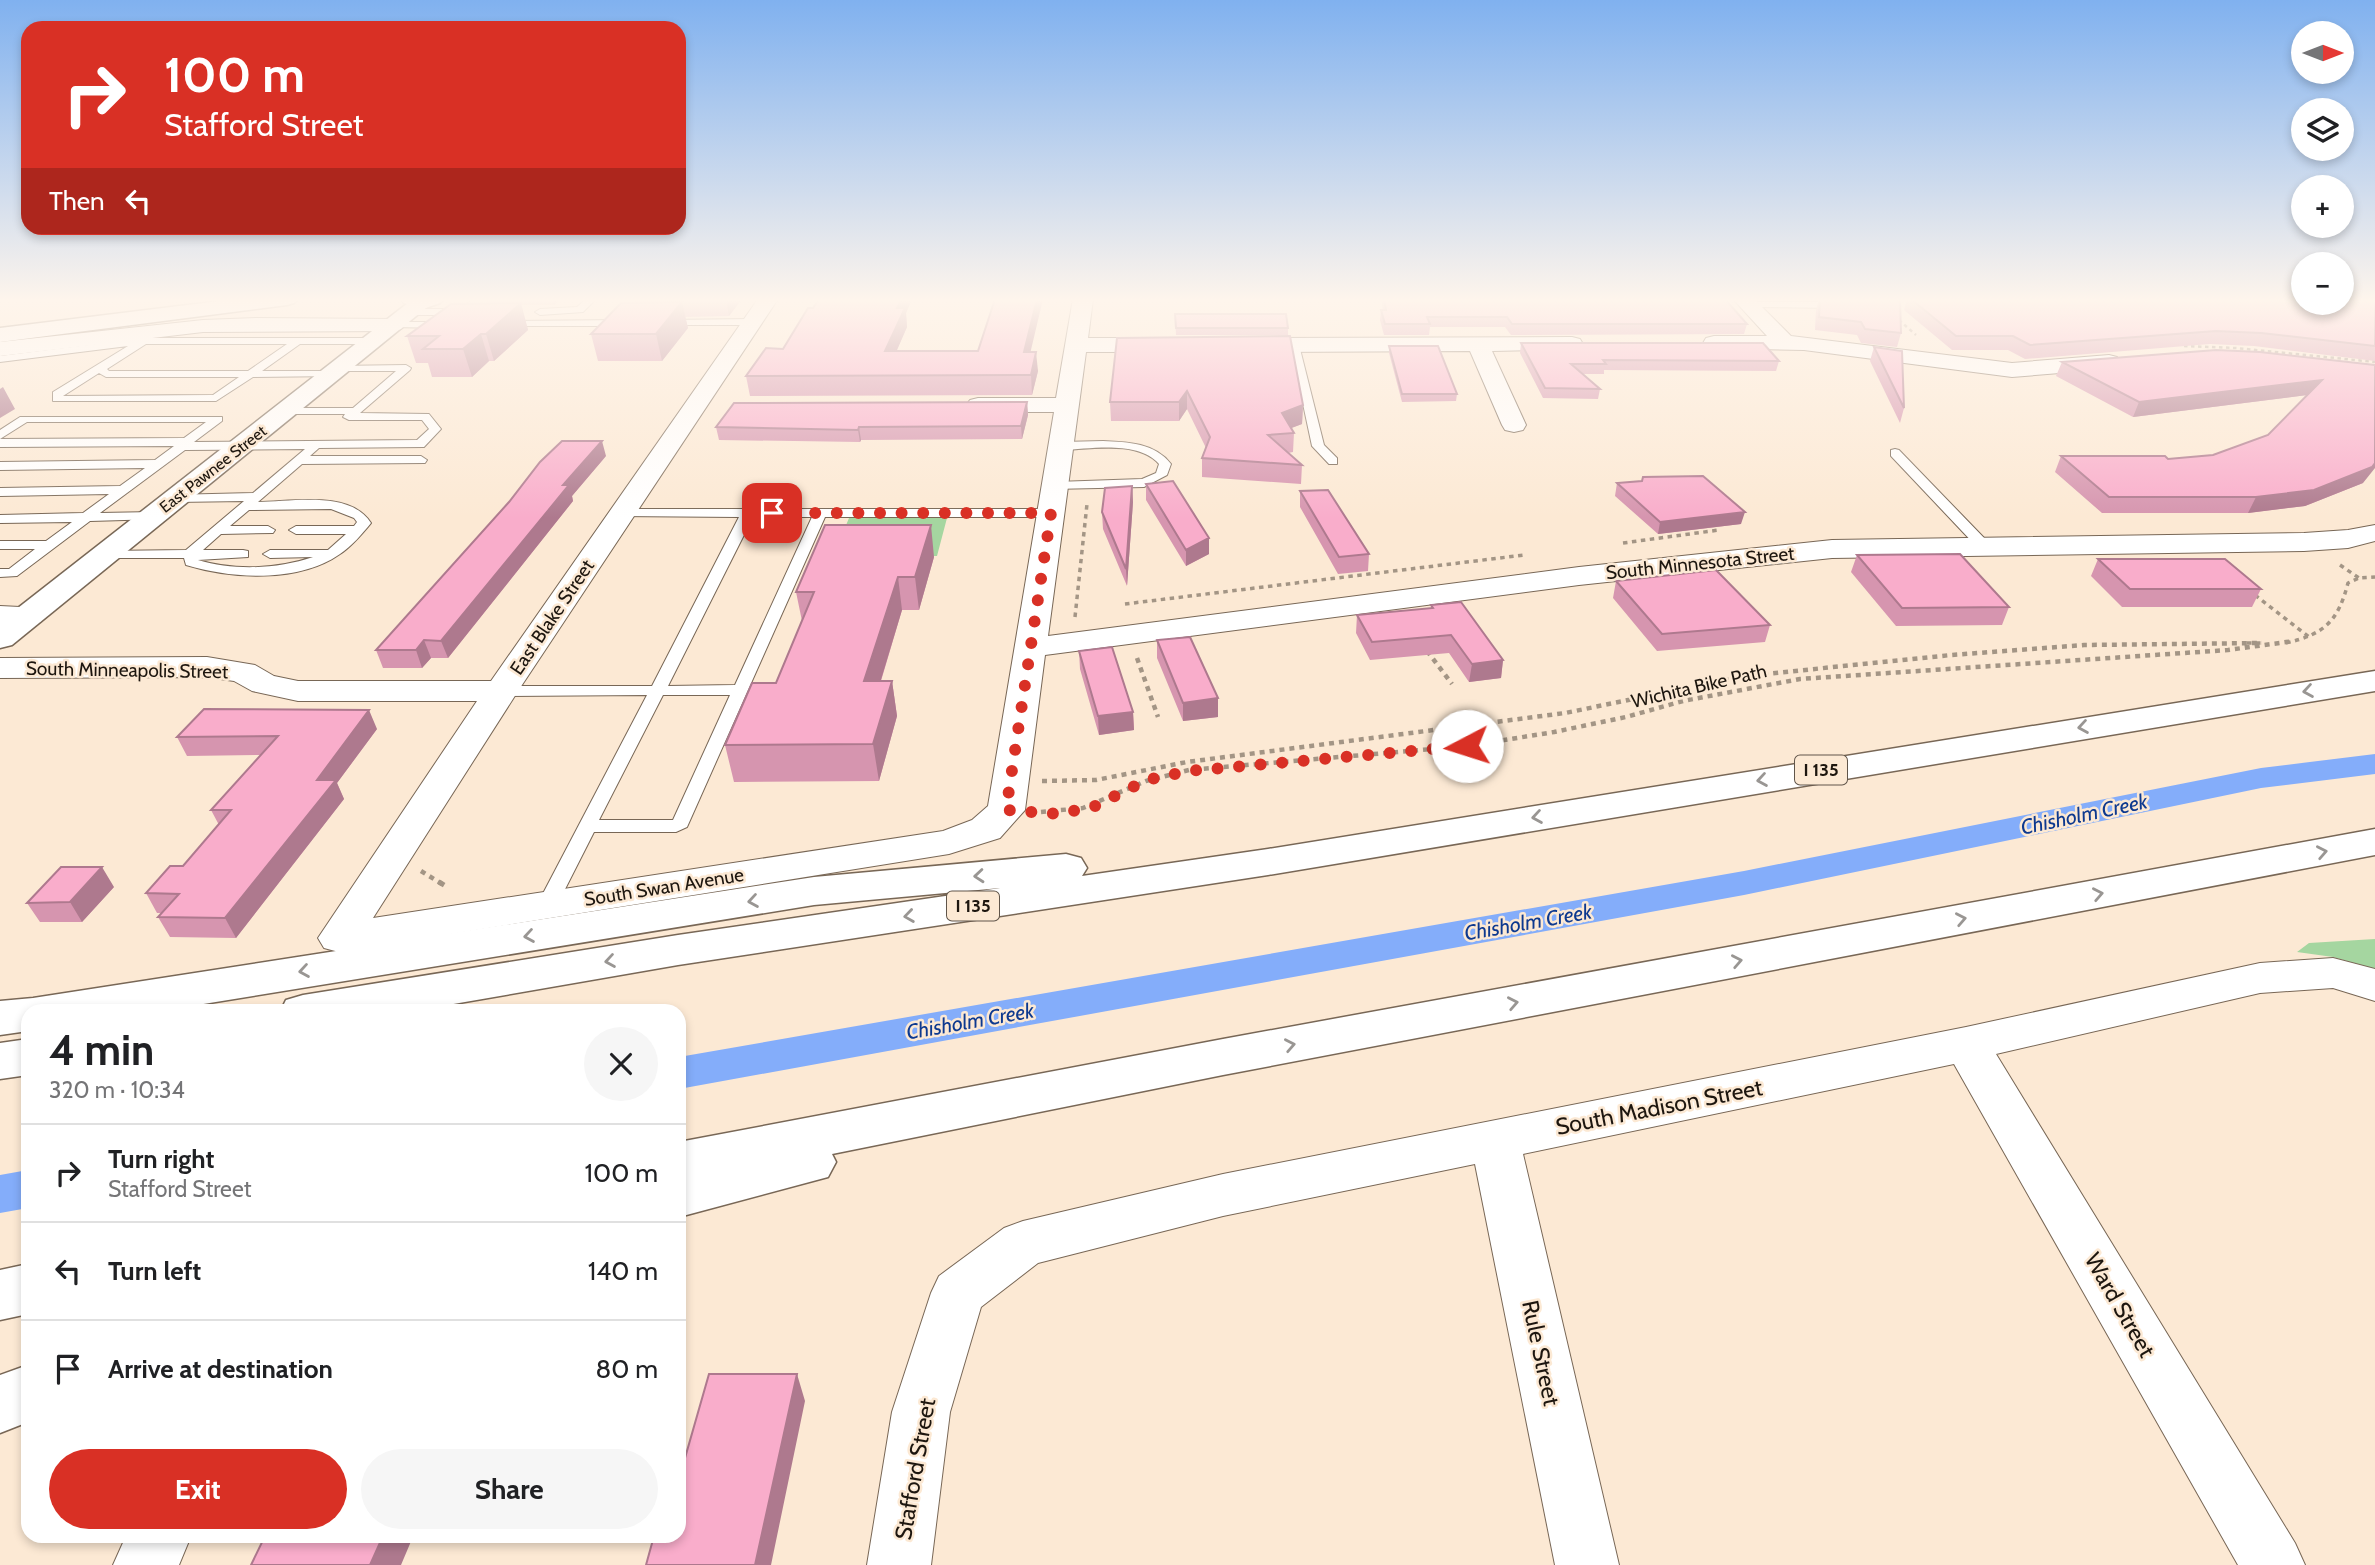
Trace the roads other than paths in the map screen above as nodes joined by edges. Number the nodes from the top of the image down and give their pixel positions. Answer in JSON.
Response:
{"nodes":[{"id":1,"x":93,"y":372,"type":"edge"},
{"id":2,"x":104,"y":372,"type":"edge"},
{"id":3,"x":255,"y":372,"type":"edge"},
{"id":4,"x":308,"y":372,"type":"edge"},
{"id":5,"x":336,"y":372,"type":"edge"},
{"id":6,"x":401,"y":372,"type":"edge"},
{"id":7,"x":727,"y":372,"type":"edge"},
{"id":8,"x":1072,"y":372,"type":"edge"},
{"id":9,"x":1300,"y":372,"type":"edge"},
{"id":10,"x":1490,"y":372,"type":"edge"},
{"id":11,"x":205,"y":374,"type":"joint"},
{"id":12,"x":252,"y":374,"type":"junction"},
{"id":13,"x":57,"y":399,"type":"junction"},
{"id":14,"x":957,"y":405,"type":"edge"},
{"id":15,"x":1068,"y":405,"type":"junction"},
{"id":16,"x":286,"y":411,"type":"junction"},
{"id":17,"x":356,"y":411,"type":"junction"},
{"id":18,"x":24,"y":419,"type":"junction"},
{"id":19,"x":1514,"y":425,"type":"dead end"},
{"id":20,"x":0,"y":435,"type":"edge"},
{"id":21,"x":0,"y":443,"type":"edge"},
{"id":22,"x":182,"y":444,"type":"junction"},
{"id":23,"x":243,"y":445,"type":"junction"},
{"id":24,"x":316,"y":445,"type":"junction"},
{"id":25,"x":1062,"y":446,"type":"junction"},
{"id":26,"x":1895,"y":453,"type":"dead end"},
{"id":27,"x":298,"y":460,"type":"junction"},
{"id":28,"x":421,"y":460,"type":"dead end"},
{"id":29,"x":1333,"y":461,"type":"dead end"},
{"id":30,"x":156,"y":464,"type":"junction"},
{"id":31,"x":0,"y":466,"type":"edge"},
{"id":32,"x":120,"y":491,"type":"junction"},
{"id":33,"x":0,"y":492,"type":"edge"},
{"id":34,"x":176,"y":498,"type":"junction"},
{"id":35,"x":1054,"y":499,"type":"junction"},
{"id":36,"x":622,"y":513,"type":"junction"},
{"id":37,"x":748,"y":513,"type":"junction"},
{"id":38,"x":820,"y":513,"type":"junction"},
{"id":39,"x":236,"y":514,"type":"junction"},
{"id":40,"x":154,"y":516,"type":"junction"},
{"id":41,"x":85,"y":517,"type":"junction"},
{"id":42,"x":0,"y":519,"type":"edge"},
{"id":43,"x":357,"y":520,"type":"junction"},
{"id":44,"x":2375,"y":533,"type":"edge"},
{"id":45,"x":0,"y":545,"type":"edge"},
{"id":46,"x":48,"y":545,"type":"junction"},
{"id":47,"x":1983,"y":545,"type":"junction"},
{"id":48,"x":338,"y":549,"type":"junction"},
{"id":49,"x":194,"y":554,"type":"junction"},
{"id":50,"x":105,"y":555,"type":"junction"},
{"id":51,"x":315,"y":561,"type":"junction"},
{"id":52,"x":0,"y":573,"type":"edge"},
{"id":53,"x":14,"y":615,"type":"edge"},
{"id":54,"x":0,"y":638,"type":"edge"},
{"id":55,"x":1029,"y":648,"type":"junction"},
{"id":56,"x":0,"y":668,"type":"edge"},
{"id":57,"x":2375,"y":681,"type":"edge"},
{"id":58,"x":655,"y":690,"type":"junction"},
{"id":59,"x":741,"y":690,"type":"junction"},
{"id":60,"x":501,"y":691,"type":"junction"},
{"id":61,"x":587,"y":826,"type":"junction"},
{"id":62,"x":2375,"y":842,"type":"edge"},
{"id":63,"x":1268,"y":862,"type":"junction"},
{"id":64,"x":547,"y":905,"type":"junction"},
{"id":65,"x":339,"y":938,"type":"joint"},
{"id":66,"x":2375,"y":985,"type":"edge"},
{"id":67,"x":96,"y":1004,"type":"edge"},
{"id":68,"x":351,"y":1004,"type":"edge"},
{"id":69,"x":21,"y":1015,"type":"edge"},
{"id":70,"x":0,"y":1018,"type":"edge"},
{"id":71,"x":1966,"y":1044,"type":"junction"},
{"id":72,"x":1223,"y":1057,"type":"junction"},
{"id":73,"x":21,"y":1058,"type":"edge"},
{"id":74,"x":0,"y":1061,"type":"edge"},
{"id":75,"x":1495,"y":1140,"type":"junction"},
{"id":76,"x":686,"y":1162,"type":"edge"},
{"id":77,"x":686,"y":1193,"type":"edge"},
{"id":78,"x":21,"y":1290,"type":"edge"},
{"id":79,"x":958,"y":1293,"type":"joint"},
{"id":80,"x":0,"y":1295,"type":"edge"},
{"id":81,"x":21,"y":1396,"type":"edge"},
{"id":82,"x":0,"y":1404,"type":"edge"},
{"id":83,"x":156,"y":1543,"type":"edge"},
{"id":84,"x":145,"y":1565,"type":"edge"},
{"id":85,"x":899,"y":1565,"type":"edge"},
{"id":86,"x":1587,"y":1565,"type":"edge"},
{"id":87,"x":2273,"y":1565,"type":"edge"}],
"edges":[{"from":1,"to":13,"type":"lane"},
{"from":2,"to":11,"type":"lane"},
{"from":3,"to":12,"type":"lane"},
{"from":4,"to":12,"type":"lane"},
{"from":5,"to":16,"type":"main road","name":"East Pawnee Street"},
{"from":6,"to":17,"type":"lane"},
{"from":7,"to":36,"type":"street","name":"East Blake Street"},
{"from":8,"to":15,"type":"street"},
{"from":9,"to":29,"type":"lane"},
{"from":10,"to":19,"type":"street"},
{"from":11,"to":12,"type":"lane"},
{"from":12,"to":13,"type":"lane"},
{"from":13,"to":18,"type":"lane"},
{"from":14,"to":15,"type":"street"},
{"from":15,"to":25,"type":"street"},
{"from":16,"to":17,"type":"lane"},
{"from":16,"to":23,"type":"main road","name":"East Pawnee Street"},
{"from":17,"to":24,"type":"lane"},
{"from":18,"to":20,"type":"lane"},
{"from":18,"to":22,"type":"lane"},
{"from":21,"to":22,"type":"lane"},
{"from":22,"to":23,"type":"lane"},
{"from":22,"to":30,"type":"lane"},
{"from":23,"to":24,"type":"lane"},
{"from":23,"to":34,"type":"main road","name":"East Pawnee Street"},
{"from":24,"to":27,"type":"lane"},
{"from":25,"to":35,"type":"street"},
{"from":25,"to":35,"type":"lane"},
{"from":26,"to":47,"type":"lane"},
{"from":27,"to":28,"type":"lane"},
{"from":27,"to":39,"type":"lane"},
{"from":30,"to":31,"type":"lane"},
{"from":30,"to":32,"type":"lane"},
{"from":32,"to":33,"type":"lane"},
{"from":32,"to":41,"type":"lane"},
{"from":34,"to":39,"type":"lane"},
{"from":34,"to":40,"type":"main road","name":"East Pawnee Street"},
{"from":35,"to":38,"type":"lane"},
{"from":35,"to":55,"type":"street"},
{"from":36,"to":37,"type":"lane"},
{"from":36,"to":60,"type":"street","name":"East Blake Street"},
{"from":37,"to":38,"type":"lane"},
{"from":37,"to":58,"type":"lane"},
{"from":38,"to":59,"type":"lane"},
{"from":39,"to":39,"type":"lane"},
{"from":39,"to":43,"type":"lane"},
{"from":39,"to":49,"type":"lane"},
{"from":40,"to":41,"type":"lane"},
{"from":40,"to":50,"type":"main road","name":"East Pawnee Street"},
{"from":41,"to":42,"type":"lane"},
{"from":41,"to":46,"type":"lane"},
{"from":43,"to":43,"type":"lane"},
{"from":43,"to":48,"type":"lane"},
{"from":44,"to":47,"type":"street","name":"South Minnesota Street"},
{"from":45,"to":46,"type":"lane"},
{"from":46,"to":52,"type":"lane"},
{"from":47,"to":55,"type":"street","name":"South Minnesota Street"},
{"from":48,"to":51,"type":"lane"},
{"from":48,"to":51,"type":"lane"},
{"from":49,"to":49,"type":"lane"},
{"from":49,"to":50,"type":"lane"},
{"from":49,"to":51,"type":"lane"},
{"from":50,"to":53,"type":"main road","name":"East Pawnee Street"},
{"from":53,"to":54,"type":"main road","name":"East Pawnee Street"},
{"from":55,"to":64,"type":"street","name":"South Swan Avenue"},
{"from":56,"to":60,"type":"street","name":"South Minneapolis Street"},
{"from":57,"to":63,"type":"main road","number":"I 135","one_way":true},
{"from":58,"to":59,"type":"lane"},
{"from":58,"to":60,"type":"lane"},
{"from":58,"to":61,"type":"lane"},
{"from":59,"to":61,"type":"lane"},
{"from":60,"to":65,"type":"street","name":"East Blake Street"},
{"from":61,"to":64,"type":"lane"},
{"from":72,"to":62,"type":"main road","one_way":true},
{"from":63,"to":67,"type":"main road","one_way":true},
{"from":63,"to":68,"type":"main road","number":"I 135","one_way":true},
{"from":64,"to":65,"type":"street","name":"South Swan Avenue"},
{"from":66,"to":71,"type":"street","name":"South Madison Street"},
{"from":69,"to":70,"type":"main road"},
{"from":71,"to":75,"type":"street","name":"South Madison Street"},
{"from":71,"to":87,"type":"street","name":"Ward Street"},
{"from":72,"to":76,"type":"main road"},
{"from":72,"to":77,"type":"main road"},
{"from":73,"to":74,"type":"main road"},
{"from":75,"to":79,"type":"street","name":"South Madison Street"},
{"from":75,"to":86,"type":"street","name":"Rule Street"},
{"from":78,"to":80,"type":"main road"},
{"from":79,"to":85,"type":"street","name":"Stafford Street"},
{"from":81,"to":82,"type":"main road"},
{"from":83,"to":84,"type":"street"}]}
